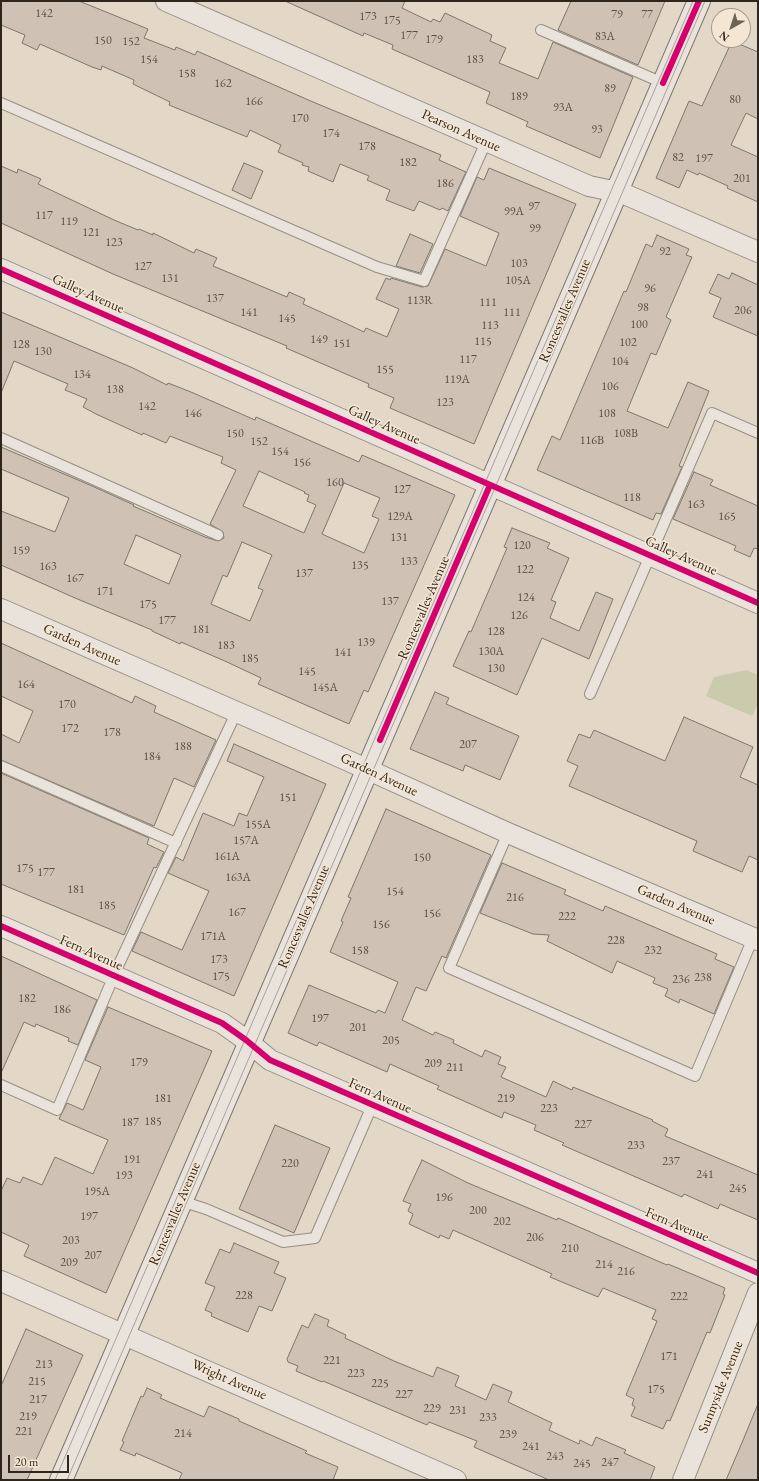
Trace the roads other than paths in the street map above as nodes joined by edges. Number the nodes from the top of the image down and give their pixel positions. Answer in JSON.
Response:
{"nodes":[{"id":1,"x":166,"y":1,"type":"edge"},
{"id":2,"x":699,"y":1,"type":"edge"},
{"id":3,"x":541,"y":30,"type":"dead end"},
{"id":4,"x":663,"y":84,"type":"junction"},
{"id":5,"x":1,"y":102,"type":"edge"},
{"id":6,"x":486,"y":142,"type":"junction"},
{"id":7,"x":617,"y":191,"type":"junction"},
{"id":8,"x":758,"y":252,"type":"edge"},
{"id":9,"x":1,"y":269,"type":"edge"},
{"id":10,"x":758,"y":433,"type":"edge"},
{"id":11,"x":1,"y":438,"type":"edge"},
{"id":12,"x":490,"y":485,"type":"junction"},
{"id":13,"x":218,"y":535,"type":"dead end"},
{"id":14,"x":651,"y":556,"type":"junction"},
{"id":15,"x":758,"y":603,"type":"edge"},
{"id":16,"x":1,"y":609,"type":"edge"},
{"id":17,"x":590,"y":694,"type":"dead end"},
{"id":18,"x":236,"y":713,"type":"junction"},
{"id":19,"x":1,"y":766,"type":"edge"},
{"id":20,"x":367,"y":770,"type":"junction"},
{"id":21,"x":508,"y":833,"type":"junction"},
{"id":22,"x":176,"y":843,"type":"junction"},
{"id":23,"x":1,"y":926,"type":"edge"},
{"id":24,"x":756,"y":939,"type":"edge"},
{"id":25,"x":114,"y":977,"type":"junction"},
{"id":26,"x":249,"y":1042,"type":"junction"},
{"id":27,"x":1,"y":1085,"type":"edge"},
{"id":28,"x":372,"y":1106,"type":"junction"},
{"id":29,"x":180,"y":1200,"type":"junction"},
{"id":30,"x":758,"y":1273,"type":"edge"},
{"id":31,"x":1,"y":1281,"type":"edge"},
{"id":32,"x":758,"y":1293,"type":"edge"},
{"id":33,"x":124,"y":1334,"type":"junction"},
{"id":34,"x":61,"y":1480,"type":"edge"},
{"id":35,"x":456,"y":1480,"type":"edge"},
{"id":36,"x":683,"y":1480,"type":"edge"}],
"edges":[{"from":1,"to":6,"type":"street","name":"Pearson Avenue"},
{"from":2,"to":4,"type":"street","name":"Roncesvalles Avenue"},
{"from":3,"to":4,"type":"lane"},
{"from":4,"to":7,"type":"street","name":"Roncesvalles Avenue"},
{"from":5,"to":6,"type":"lane"},
{"from":6,"to":7,"type":"street","name":"Pearson Avenue"},
{"from":7,"to":8,"type":"street","name":"Pearson Avenue"},
{"from":7,"to":12,"type":"street","name":"Roncesvalles Avenue"},
{"from":9,"to":12,"type":"street","name":"Galley Avenue"},
{"from":10,"to":14,"type":"lane"},
{"from":11,"to":13,"type":"lane"},
{"from":12,"to":14,"type":"street","name":"Galley Avenue"},
{"from":12,"to":20,"type":"street","name":"Roncesvalles Avenue"},
{"from":14,"to":15,"type":"street","name":"Galley Avenue"},
{"from":14,"to":17,"type":"lane"},
{"from":16,"to":18,"type":"street","name":"Garden Avenue"},
{"from":18,"to":20,"type":"street","name":"Garden Avenue"},
{"from":18,"to":22,"type":"lane"},
{"from":19,"to":22,"type":"lane"},
{"from":20,"to":21,"type":"street","name":"Garden Avenue"},
{"from":20,"to":26,"type":"street","name":"Roncesvalles Avenue"},
{"from":21,"to":24,"type":"street","name":"Garden Avenue"},
{"from":21,"to":24,"type":"lane"},
{"from":22,"to":25,"type":"lane"},
{"from":23,"to":25,"type":"street","name":"Fern Avenue"},
{"from":25,"to":26,"type":"street","name":"Fern Avenue"},
{"from":25,"to":27,"type":"lane"},
{"from":26,"to":28,"type":"street","name":"Fern Avenue"},
{"from":26,"to":29,"type":"street","name":"Roncesvalles Avenue"},
{"from":28,"to":29,"type":"lane"},
{"from":28,"to":30,"type":"street","name":"Fern Avenue"},
{"from":29,"to":33,"type":"street","name":"Roncesvalles Avenue"},
{"from":31,"to":33,"type":"street","name":"Wright Avenue"},
{"from":32,"to":36,"type":"street","name":"Sunnyside Avenue"},
{"from":33,"to":34,"type":"street","name":"Roncesvalles Avenue"},
{"from":33,"to":35,"type":"street","name":"Wright Avenue"}]}
